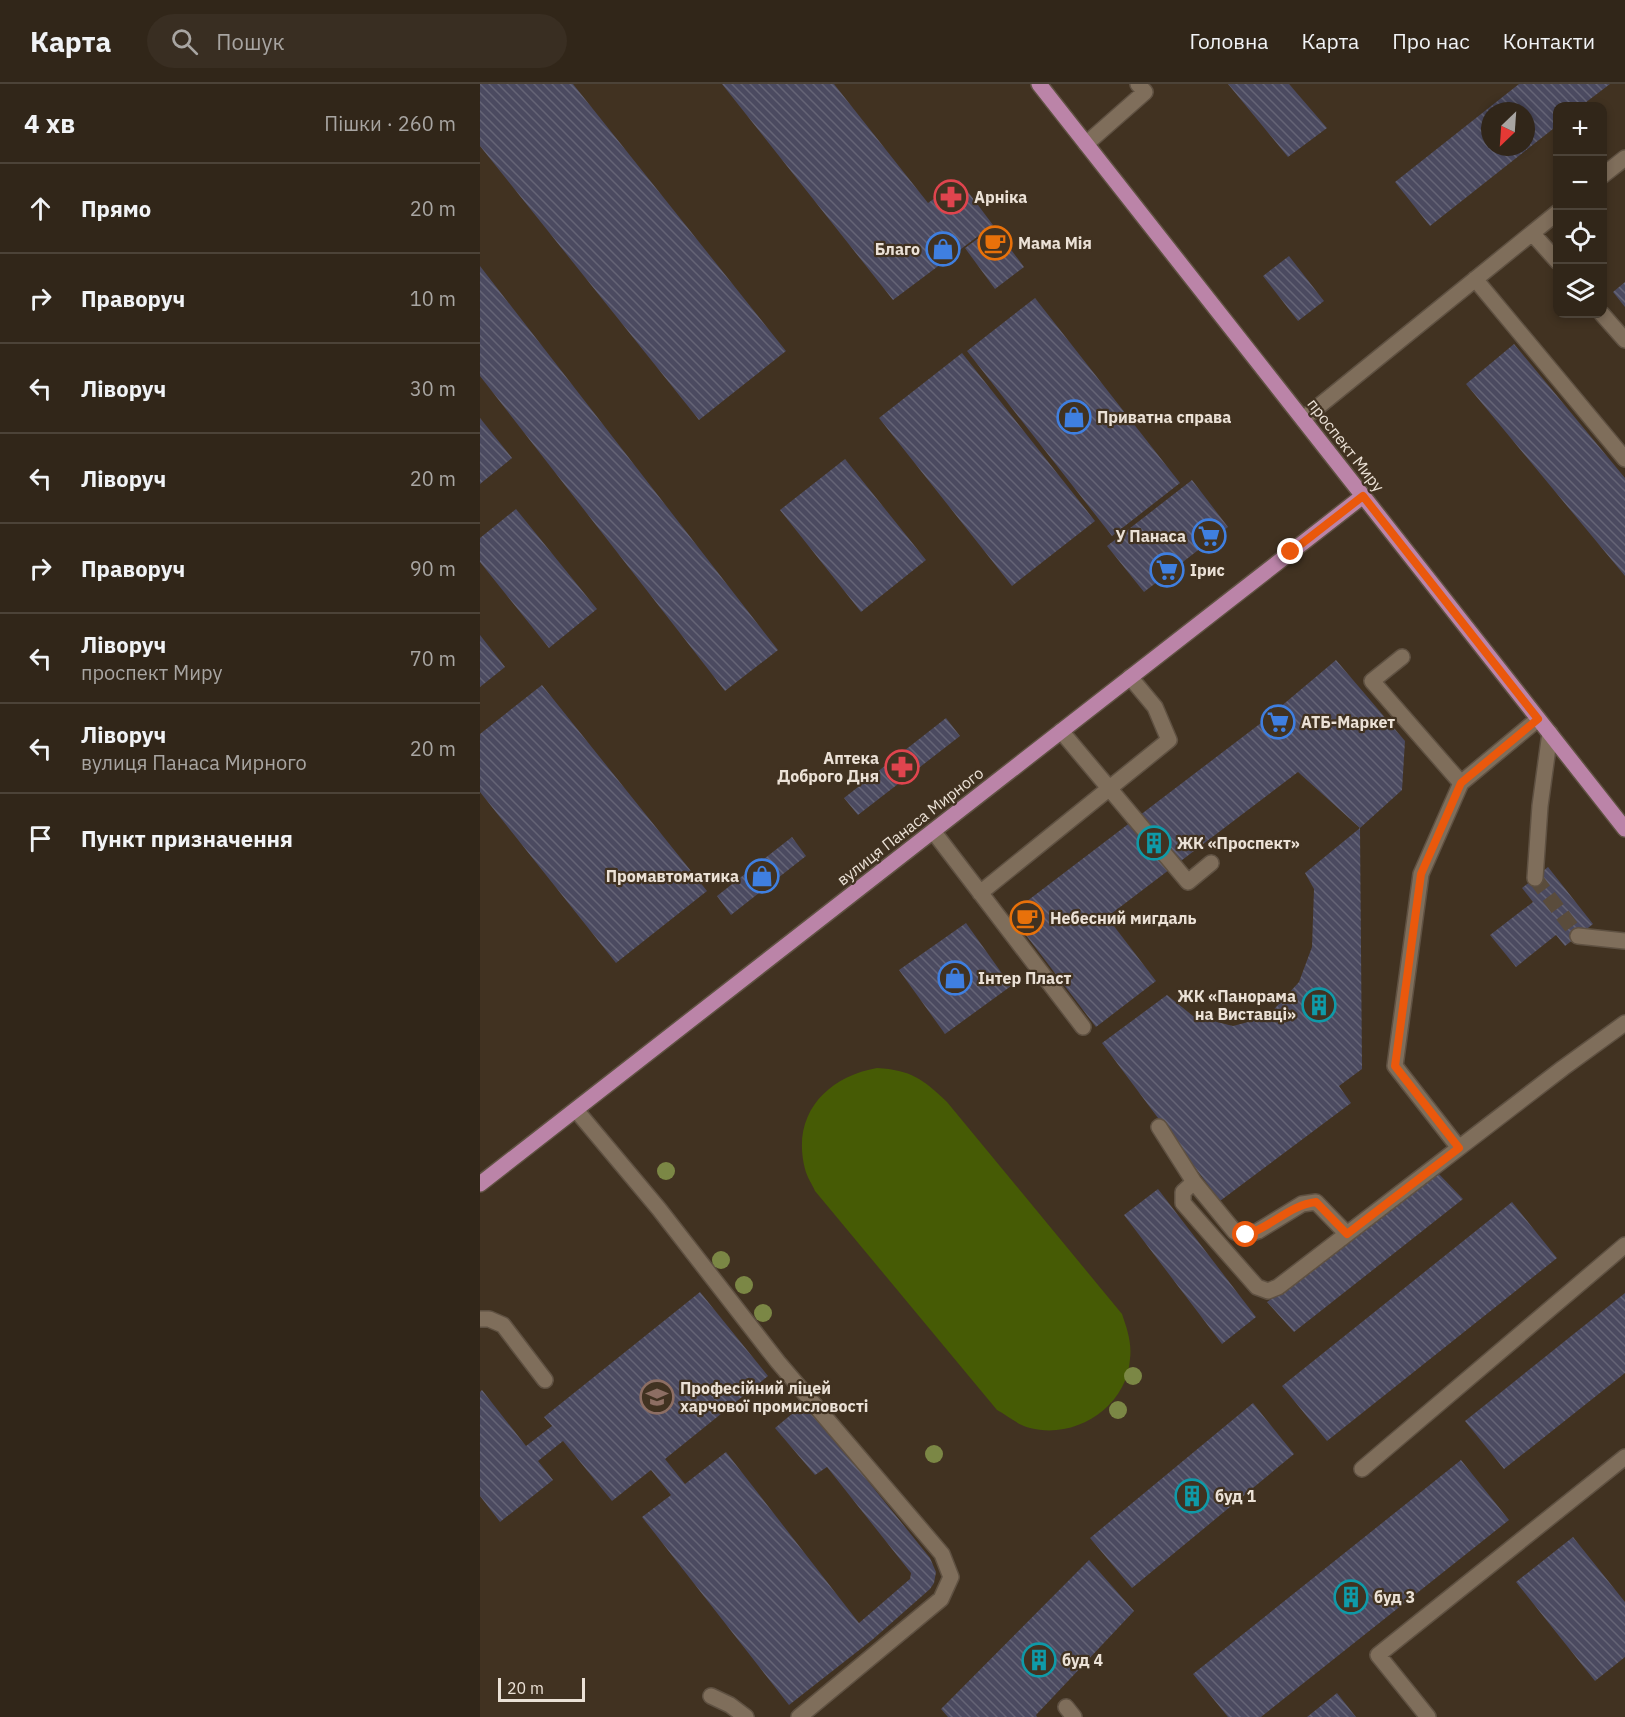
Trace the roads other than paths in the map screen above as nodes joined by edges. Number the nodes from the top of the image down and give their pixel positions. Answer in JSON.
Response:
{"nodes":[{"id":1,"x":1039,"y":84,"type":"edge"},
{"id":2,"x":1138,"y":84,"type":"edge"},
{"id":3,"x":1086,"y":144,"type":"junction"},
{"id":4,"x":1625,"y":158,"type":"edge"},
{"id":5,"x":1607,"y":172,"type":"edge"},
{"id":6,"x":1553,"y":215,"type":"edge"},
{"id":7,"x":1532,"y":233,"type":"junction"},
{"id":8,"x":1553,"y":257,"type":"edge"},
{"id":9,"x":1475,"y":279,"type":"junction"},
{"id":10,"x":1606,"y":318,"type":"edge"},
{"id":11,"x":1625,"y":340,"type":"edge"},
{"id":12,"x":1303,"y":419,"type":"junction"},
{"id":13,"x":1625,"y":459,"type":"edge"},
{"id":14,"x":1363,"y":496,"type":"junction"},
{"id":15,"x":1402,"y":657,"type":"dead end"},
{"id":16,"x":1130,"y":677,"type":"junction"},
{"id":17,"x":1538,"y":719,"type":"junction"},
{"id":18,"x":1061,"y":731,"type":"junction"},
{"id":19,"x":1550,"y":733,"type":"junction"},
{"id":20,"x":1461,"y":783,"type":"junction"},
{"id":21,"x":1108,"y":789,"type":"junction"},
{"id":22,"x":1625,"y":829,"type":"edge"},
{"id":23,"x":933,"y":831,"type":"junction"},
{"id":24,"x":1211,"y":862,"type":"dead end"},
{"id":25,"x":1535,"y":878,"type":"tunnel mouth"},
{"id":26,"x":980,"y":893,"type":"junction"},
{"id":27,"x":1578,"y":936,"type":"dead end"},
{"id":28,"x":1625,"y":941,"type":"edge"},
{"id":29,"x":1625,"y":1023,"type":"edge"},
{"id":30,"x":1083,"y":1027,"type":"dead end"},
{"id":31,"x":576,"y":1110,"type":"junction"},
{"id":32,"x":1159,"y":1127,"type":"dead end"},
{"id":33,"x":1459,"y":1148,"type":"junction"},
{"id":34,"x":1194,"y":1182,"type":"junction"},
{"id":35,"x":480,"y":1184,"type":"edge"},
{"id":36,"x":1347,"y":1234,"type":"junction"},
{"id":37,"x":1625,"y":1245,"type":"edge"},
{"id":38,"x":480,"y":1320,"type":"edge"},
{"id":39,"x":545,"y":1380,"type":"dead end"},
{"id":40,"x":1625,"y":1457,"type":"edge"},
{"id":41,"x":1362,"y":1469,"type":"dead end"},
{"id":42,"x":711,"y":1696,"type":"dead end"},
{"id":43,"x":746,"y":1717,"type":"edge"},
{"id":44,"x":799,"y":1717,"type":"edge"},
{"id":45,"x":1428,"y":1717,"type":"edge"}],
"edges":[{"from":1,"to":3,"type":"main road","name":"проспект Миру"},
{"from":2,"to":3,"type":"lane"},
{"from":3,"to":12,"type":"main road","name":"проспект Миру"},
{"from":4,"to":5,"type":"lane"},
{"from":6,"to":7,"type":"lane"},
{"from":7,"to":8,"type":"lane"},
{"from":7,"to":9,"type":"lane"},
{"from":9,"to":12,"type":"lane"},
{"from":9,"to":13,"type":"lane"},
{"from":10,"to":11,"type":"lane"},
{"from":12,"to":14,"type":"main road","name":"проспект Миру"},
{"from":14,"to":16,"type":"main road","name":"вулиця Панаса Мирного"},
{"from":14,"to":17,"type":"main road","name":"проспект Миру"},
{"from":15,"to":20,"type":"lane"},
{"from":16,"to":18,"type":"main road","name":"вулиця Панаса Мирного"},
{"from":16,"to":21,"type":"lane"},
{"from":17,"to":19,"type":"main road","name":"проспект Миру"},
{"from":17,"to":20,"type":"lane"},
{"from":18,"to":21,"type":"lane"},
{"from":18,"to":23,"type":"main road","name":"вулиця Панаса Мирного"},
{"from":19,"to":22,"type":"main road","name":"проспект Миру"},
{"from":19,"to":25,"type":"lane"},
{"from":20,"to":33,"type":"lane"},
{"from":21,"to":24,"type":"lane"},
{"from":21,"to":26,"type":"lane"},
{"from":23,"to":26,"type":"lane"},
{"from":23,"to":31,"type":"main road","name":"вулиця Панаса Мирного"},
{"from":26,"to":30,"type":"lane"},
{"from":27,"to":28,"type":"lane"},
{"from":29,"to":33,"type":"lane"},
{"from":31,"to":35,"type":"main road","name":"вулиця Панаса Мирного"},
{"from":31,"to":44,"type":"lane"},
{"from":32,"to":34,"type":"lane"},
{"from":33,"to":36,"type":"lane"},
{"from":34,"to":36,"type":"lane"},
{"from":34,"to":36,"type":"lane"},
{"from":37,"to":41,"type":"lane"},
{"from":38,"to":39,"type":"lane"},
{"from":40,"to":45,"type":"lane"},
{"from":42,"to":43,"type":"lane"}]}
